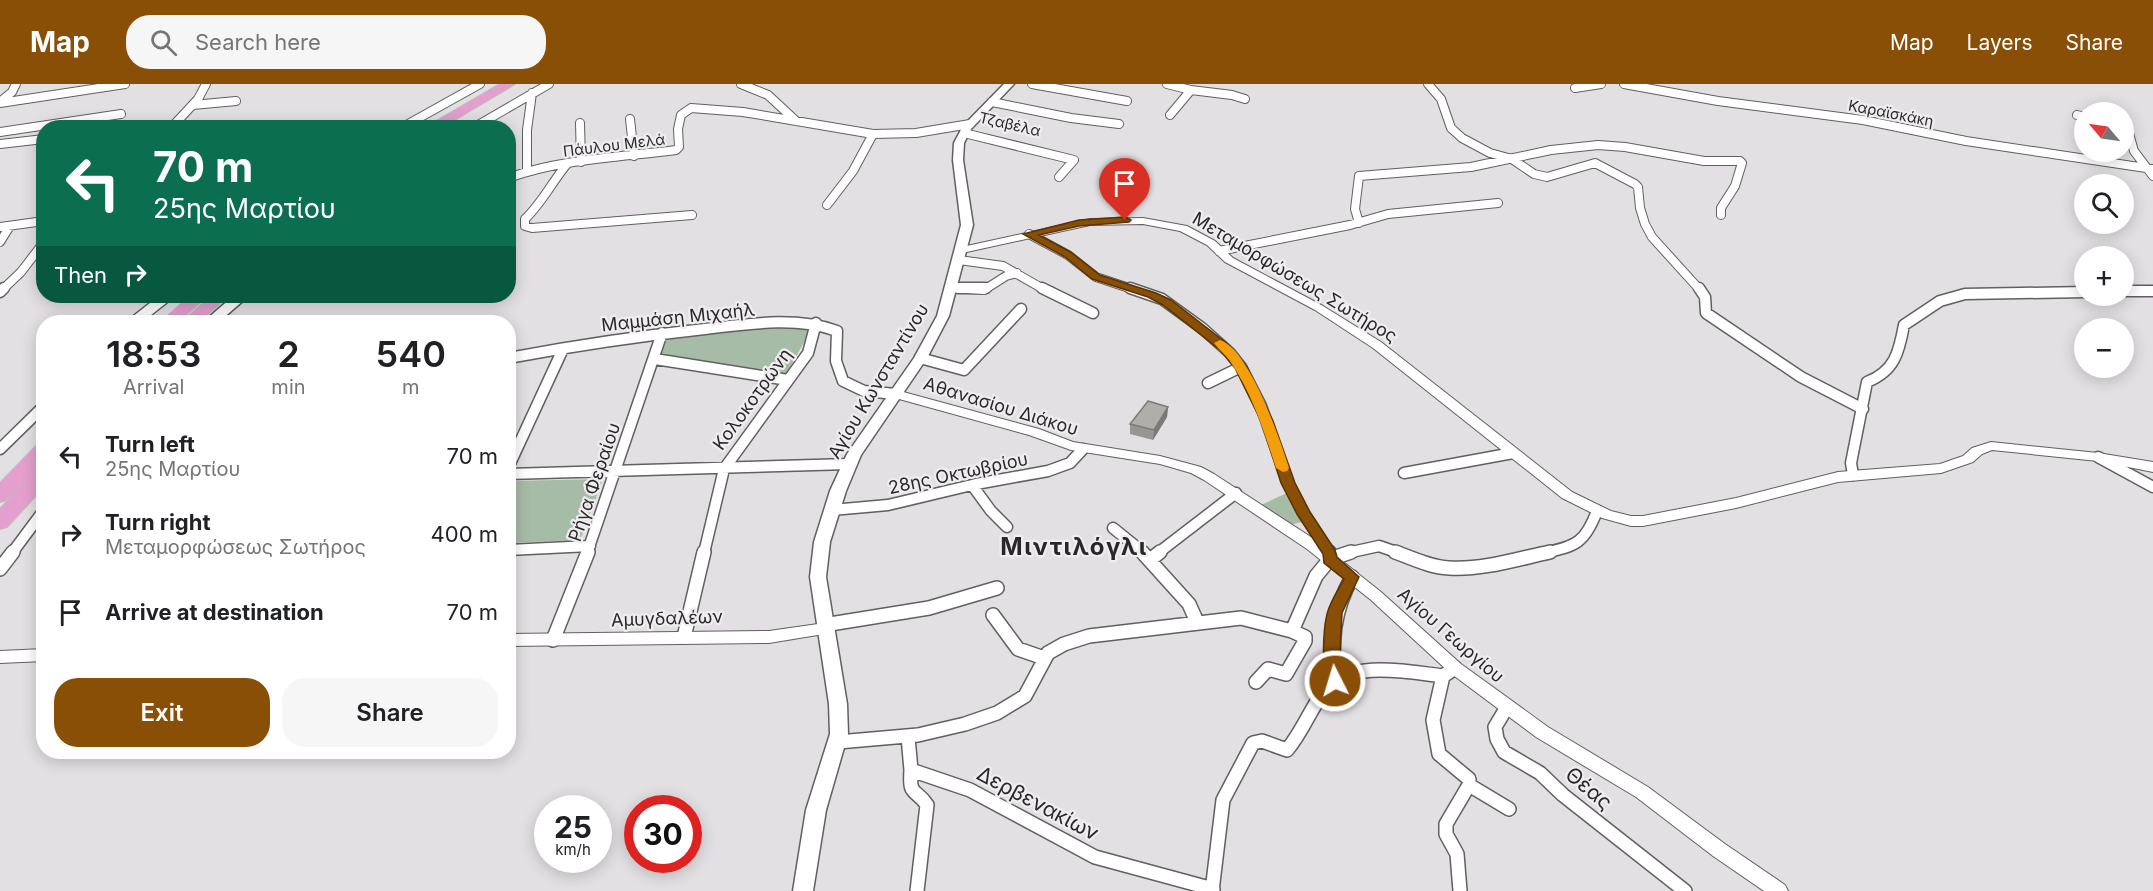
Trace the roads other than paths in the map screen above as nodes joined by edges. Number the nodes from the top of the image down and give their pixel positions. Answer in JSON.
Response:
{"nodes":[{"id":1,"x":16,"y":84,"type":"edge"},
{"id":2,"x":74,"y":84,"type":"edge"},
{"id":3,"x":125,"y":84,"type":"edge"},
{"id":4,"x":206,"y":84,"type":"edge"},
{"id":5,"x":480,"y":84,"type":"edge"},
{"id":6,"x":509,"y":84,"type":"edge"},
{"id":7,"x":549,"y":84,"type":"edge"},
{"id":8,"x":741,"y":84,"type":"edge"},
{"id":9,"x":1009,"y":84,"type":"edge"},
{"id":10,"x":1032,"y":84,"type":"edge"},
{"id":11,"x":1167,"y":84,"type":"edge"},
{"id":12,"x":1428,"y":84,"type":"edge"},
{"id":13,"x":1601,"y":84,"type":"edge"},
{"id":14,"x":1624,"y":84,"type":"edge"},
{"id":15,"x":528,"y":88,"type":"edge"},
{"id":16,"x":1575,"y":88,"type":"dead end"},
{"id":17,"x":1191,"y":90,"type":"junction"},
{"id":18,"x":70,"y":92,"type":"junction"},
{"id":19,"x":1245,"y":99,"type":"dead end"},
{"id":20,"x":236,"y":101,"type":"dead end"},
{"id":21,"x":1127,"y":101,"type":"dead end"},
{"id":22,"x":0,"y":102,"type":"edge"},
{"id":23,"x":992,"y":102,"type":"junction"},
{"id":24,"x":193,"y":105,"type":"junction"},
{"id":25,"x":121,"y":114,"type":"dead end"},
{"id":26,"x":1170,"y":115,"type":"dead end"},
{"id":27,"x":488,"y":119,"type":"edge"},
{"id":28,"x":630,"y":119,"type":"dead end"},
{"id":29,"x":81,"y":120,"type":"edge"},
{"id":30,"x":179,"y":120,"type":"edge"},
{"id":31,"x":415,"y":120,"type":"edge"},
{"id":32,"x":444,"y":120,"type":"edge"},
{"id":33,"x":464,"y":120,"type":"edge"},
{"id":34,"x":796,"y":121,"type":"junction"},
{"id":35,"x":580,"y":123,"type":"dead end"},
{"id":36,"x":1119,"y":124,"type":"dead end"},
{"id":37,"x":36,"y":127,"type":"edge"},
{"id":38,"x":967,"y":128,"type":"junction"},
{"id":39,"x":0,"y":132,"type":"edge"},
{"id":40,"x":873,"y":134,"type":"junction"},
{"id":41,"x":36,"y":140,"type":"edge"},
{"id":42,"x":0,"y":144,"type":"edge"},
{"id":43,"x":1047,"y":146,"type":"dead end"},
{"id":44,"x":2134,"y":151,"type":"edge"},
{"id":45,"x":634,"y":156,"type":"junction"},
{"id":46,"x":1512,"y":159,"type":"junction"},
{"id":47,"x":581,"y":162,"type":"junction"},
{"id":48,"x":567,"y":164,"type":"junction"},
{"id":49,"x":2149,"y":168,"type":"edge"},
{"id":50,"x":526,"y":171,"type":"junction"},
{"id":51,"x":516,"y":175,"type":"edge"},
{"id":52,"x":2153,"y":176,"type":"edge"},
{"id":53,"x":1059,"y":177,"type":"dead end"},
{"id":54,"x":1498,"y":203,"type":"dead end"},
{"id":55,"x":827,"y":205,"type":"dead end"},
{"id":56,"x":1721,"y":214,"type":"dead end"},
{"id":57,"x":692,"y":215,"type":"dead end"},
{"id":58,"x":36,"y":222,"type":"edge"},
{"id":59,"x":1359,"y":223,"type":"junction"},
{"id":60,"x":10,"y":226,"type":"junction"},
{"id":61,"x":0,"y":227,"type":"edge"},
{"id":62,"x":1029,"y":234,"type":"junction"},
{"id":63,"x":0,"y":242,"type":"edge"},
{"id":64,"x":1219,"y":251,"type":"junction"},
{"id":65,"x":36,"y":252,"type":"edge"},
{"id":66,"x":960,"y":255,"type":"junction"},
{"id":67,"x":1017,"y":273,"type":"junction"},
{"id":68,"x":951,"y":288,"type":"junction"},
{"id":69,"x":2134,"y":291,"type":"edge"},
{"id":70,"x":2153,"y":291,"type":"edge"},
{"id":71,"x":0,"y":292,"type":"edge"},
{"id":72,"x":2074,"y":292,"type":"edge"},
{"id":73,"x":158,"y":303,"type":"edge"},
{"id":74,"x":191,"y":303,"type":"edge"},
{"id":75,"x":212,"y":303,"type":"edge"},
{"id":76,"x":233,"y":303,"type":"edge"},
{"id":77,"x":1021,"y":309,"type":"dead end"},
{"id":78,"x":1093,"y":313,"type":"dead end"},
{"id":79,"x":143,"y":315,"type":"edge"},
{"id":80,"x":177,"y":315,"type":"edge"},
{"id":81,"x":198,"y":315,"type":"edge"},
{"id":82,"x":219,"y":315,"type":"edge"},
{"id":83,"x":816,"y":322,"type":"junction"},
{"id":84,"x":662,"y":333,"type":"junction"},
{"id":85,"x":563,"y":349,"type":"junction"},
{"id":86,"x":516,"y":357,"type":"edge"},
{"id":87,"x":920,"y":358,"type":"junction"},
{"id":88,"x":655,"y":359,"type":"junction"},
{"id":89,"x":1241,"y":367,"type":"junction"},
{"id":90,"x":788,"y":380,"type":"junction"},
{"id":91,"x":1208,"y":383,"type":"dead end"},
{"id":92,"x":896,"y":394,"type":"junction"},
{"id":93,"x":1863,"y":409,"type":"junction"},
{"id":94,"x":36,"y":414,"type":"edge"},
{"id":95,"x":0,"y":449,"type":"edge"},
{"id":96,"x":1083,"y":449,"type":"junction"},
{"id":97,"x":516,"y":451,"type":"edge"},
{"id":98,"x":1514,"y":453,"type":"junction"},
{"id":99,"x":36,"y":457,"type":"edge"},
{"id":100,"x":2098,"y":457,"type":"junction"},
{"id":101,"x":849,"y":464,"type":"junction"},
{"id":102,"x":2153,"y":467,"type":"edge"},
{"id":103,"x":724,"y":469,"type":"junction"},
{"id":104,"x":616,"y":472,"type":"junction"},
{"id":105,"x":1404,"y":473,"type":"dead end"},
{"id":106,"x":516,"y":474,"type":"edge"},
{"id":107,"x":1852,"y":475,"type":"junction"},
{"id":108,"x":36,"y":483,"type":"edge"},
{"id":109,"x":972,"y":485,"type":"junction"},
{"id":110,"x":2153,"y":487,"type":"edge"},
{"id":111,"x":1236,"y":493,"type":"junction"},
{"id":112,"x":0,"y":495,"type":"edge"},
{"id":113,"x":832,"y":510,"type":"junction"},
{"id":114,"x":1597,"y":511,"type":"junction"},
{"id":115,"x":36,"y":521,"type":"edge"},
{"id":116,"x":0,"y":522,"type":"edge"},
{"id":117,"x":1007,"y":527,"type":"dead end"},
{"id":118,"x":1113,"y":528,"type":"dead end"},
{"id":119,"x":590,"y":546,"type":"junction"},
{"id":120,"x":516,"y":550,"type":"edge"},
{"id":121,"x":1330,"y":559,"type":"junction"},
{"id":122,"x":1150,"y":560,"type":"junction"},
{"id":123,"x":0,"y":569,"type":"edge"},
{"id":124,"x":1352,"y":577,"type":"junction"},
{"id":125,"x":997,"y":588,"type":"dead end"},
{"id":126,"x":993,"y":615,"type":"dead end"},
{"id":127,"x":1197,"y":622,"type":"junction"},
{"id":128,"x":825,"y":627,"type":"junction"},
{"id":129,"x":1292,"y":631,"type":"junction"},
{"id":130,"x":684,"y":637,"type":"junction"},
{"id":131,"x":516,"y":640,"type":"edge"},
{"id":132,"x":554,"y":640,"type":"junction"},
{"id":133,"x":36,"y":655,"type":"edge"},
{"id":134,"x":0,"y":657,"type":"edge"},
{"id":135,"x":1044,"y":658,"type":"junction"},
{"id":136,"x":1449,"y":672,"type":"junction"},
{"id":137,"x":1335,"y":681,"type":"junction"},
{"id":138,"x":1256,"y":682,"type":"dead end"},
{"id":139,"x":1507,"y":707,"type":"junction"},
{"id":140,"x":908,"y":737,"type":"junction"},
{"id":141,"x":838,"y":742,"type":"junction"},
{"id":142,"x":911,"y":770,"type":"junction"},
{"id":143,"x":1469,"y":785,"type":"junction"},
{"id":144,"x":1509,"y":809,"type":"dead end"},
{"id":145,"x":1213,"y":890,"type":"edge"},
{"id":146,"x":803,"y":891,"type":"edge"},
{"id":147,"x":917,"y":891,"type":"edge"},
{"id":148,"x":1460,"y":891,"type":"edge"},
{"id":149,"x":1685,"y":891,"type":"edge"},
{"id":150,"x":1779,"y":891,"type":"edge"}],
"edges":[{"from":1,"to":22,"type":"street"},
{"from":2,"to":18,"type":"street"},
{"from":3,"to":18,"type":"street"},
{"from":4,"to":24,"type":"street"},
{"from":5,"to":31,"type":"street"},
{"from":6,"to":32,"type":"highway"},
{"from":7,"to":15,"type":"street"},
{"from":8,"to":34,"type":"street"},
{"from":9,"to":23,"type":"main road"},
{"from":10,"to":21,"type":"street"},
{"from":11,"to":17,"type":"street"},
{"from":12,"to":46,"type":"street"},
{"from":13,"to":16,"type":"street"},
{"from":14,"to":49,"type":"street","name":"Καραϊσκάκη"},
{"from":15,"to":27,"type":"street"},
{"from":15,"to":33,"type":"highway"},
{"from":15,"to":50,"type":"street"},
{"from":17,"to":19,"type":"street"},
{"from":17,"to":26,"type":"street"},
{"from":18,"to":22,"type":"street"},
{"from":20,"to":24,"type":"street"},
{"from":23,"to":36,"type":"street"},
{"from":23,"to":38,"type":"main road"},
{"from":24,"to":30,"type":"street"},
{"from":25,"to":29,"type":"street"},
{"from":28,"to":45,"type":"street"},
{"from":34,"to":40,"type":"street"},
{"from":34,"to":45,"type":"street","name":"Πάυλου Μελά"},
{"from":35,"to":47,"type":"street"},
{"from":37,"to":39,"type":"street"},
{"from":38,"to":40,"type":"street"},
{"from":38,"to":43,"type":"street","name":"Τζαβέλα"},
{"from":38,"to":53,"type":"street"},
{"from":38,"to":66,"type":"main road","name":"Αγίου Κωνσταντίνου"},
{"from":40,"to":55,"type":"street"},
{"from":41,"to":42,"type":"street"},
{"from":44,"to":49,"type":"street"},
{"from":45,"to":47,"type":"street","name":"Πάυλου Μελά"},
{"from":46,"to":56,"type":"street"},
{"from":46,"to":59,"type":"street"},
{"from":46,"to":93,"type":"street"},
{"from":47,"to":48,"type":"street","name":"Πάυλου Μελά"},
{"from":48,"to":50,"type":"street","name":"Πάυλου Μελά"},
{"from":48,"to":57,"type":"street"},
{"from":49,"to":52,"type":"street"},
{"from":50,"to":51,"type":"street","name":"Πάυλου Μελά"},
{"from":54,"to":59,"type":"street"},
{"from":58,"to":60,"type":"street"},
{"from":59,"to":64,"type":"street"},
{"from":60,"to":61,"type":"street"},
{"from":60,"to":63,"type":"street"},
{"from":62,"to":64,"type":"street","name":"Μεταμορφώσεως Σωτήρος"},
{"from":62,"to":66,"type":"street","name":"Μεταμορφώσεως Σωτήρος"},
{"from":62,"to":89,"type":"street"},
{"from":64,"to":98,"type":"street","name":"Μεταμορφώσεως Σωτήρος"},
{"from":65,"to":71,"type":"street"},
{"from":66,"to":67,"type":"street"},
{"from":66,"to":68,"type":"main road","name":"Αγίου Κωνσταντίνου"},
{"from":67,"to":68,"type":"street"},
{"from":67,"to":78,"type":"street"},
{"from":68,"to":87,"type":"main road","name":"Αγίου Κωνσταντίνου"},
{"from":69,"to":70,"type":"street"},
{"from":72,"to":93,"type":"street"},
{"from":73,"to":79,"type":"street"},
{"from":74,"to":80,"type":"highway"},
{"from":75,"to":81,"type":"highway"},
{"from":76,"to":82,"type":"street"},
{"from":77,"to":87,"type":"street"},
{"from":83,"to":84,"type":"street","name":"Μαμμάση Μιχαήλ"},
{"from":83,"to":90,"type":"street","name":"Κολοκοτρώνη"},
{"from":83,"to":92,"type":"street","name":"Αθανασίου Διάκου"},
{"from":84,"to":85,"type":"street","name":"Μαμμάση Μιχαήλ"},
{"from":84,"to":88,"type":"street","name":"Ρήγα Φεραίου"},
{"from":85,"to":86,"type":"street","name":"Μαμμάση Μιχαήλ"},
{"from":85,"to":97,"type":"street"},
{"from":87,"to":92,"type":"main road","name":"Αγίου Κωνσταντίνου"},
{"from":88,"to":90,"type":"street"},
{"from":88,"to":104,"type":"street","name":"Ρήγα Φεραίου"},
{"from":89,"to":91,"type":"street"},
{"from":89,"to":121,"type":"street"},
{"from":90,"to":103,"type":"street","name":"Κολοκοτρώνη"},
{"from":92,"to":96,"type":"street","name":"Αθανασίου Διάκου"},
{"from":92,"to":101,"type":"main road","name":"Αγίου Κωνσταντίνου"},
{"from":93,"to":107,"type":"street"},
{"from":94,"to":95,"type":"street"},
{"from":96,"to":109,"type":"street","name":"28ης Οκτωβρίου"},
{"from":96,"to":111,"type":"street","name":"Αγίου Γεωργίου"},
{"from":98,"to":105,"type":"street"},
{"from":98,"to":114,"type":"street","name":"Μεταμορφώσεως Σωτήρος"},
{"from":99,"to":112,"type":"highway"},
{"from":100,"to":102,"type":"street","name":"Μεταμορφώσεως Σωτήρος"},
{"from":100,"to":107,"type":"street","name":"Μεταμορφώσεως Σωτήρος"},
{"from":100,"to":110,"type":"street"},
{"from":101,"to":103,"type":"street"},
{"from":101,"to":113,"type":"main road","name":"Αγίου Κωνσταντίνου"},
{"from":103,"to":104,"type":"street"},
{"from":103,"to":130,"type":"street","name":"Κολοκοτρώνη"},
{"from":104,"to":106,"type":"street"},
{"from":104,"to":119,"type":"street","name":"Ρήγα Φεραίου"},
{"from":107,"to":114,"type":"street","name":"Μεταμορφώσεως Σωτήρος"},
{"from":108,"to":116,"type":"highway"},
{"from":109,"to":113,"type":"street","name":"28ης Οκτωβρίου"},
{"from":109,"to":117,"type":"street"},
{"from":111,"to":121,"type":"street","name":"Αγίου Γεωργίου"},
{"from":111,"to":122,"type":"street"},
{"from":113,"to":128,"type":"main road","name":"Αγίου Κωνσταντίνου"},
{"from":114,"to":121,"type":"street"},
{"from":115,"to":123,"type":"street"},
{"from":118,"to":122,"type":"street"},
{"from":119,"to":120,"type":"street"},
{"from":119,"to":132,"type":"street","name":"Ρήγα Φεραίου"},
{"from":121,"to":124,"type":"street","name":"Αγίου Γεωργίου"},
{"from":121,"to":129,"type":"street"},
{"from":122,"to":127,"type":"street"},
{"from":124,"to":136,"type":"street","name":"Αγίου Γεωργίου"},
{"from":124,"to":137,"type":"street"},
{"from":125,"to":128,"type":"street"},
{"from":126,"to":135,"type":"street"},
{"from":127,"to":129,"type":"street"},
{"from":127,"to":135,"type":"street"},
{"from":128,"to":130,"type":"street","name":"Αμυγδαλέων"},
{"from":128,"to":141,"type":"main road","name":"Αγίου Κωνσταντίνου"},
{"from":129,"to":138,"type":"street"},
{"from":130,"to":132,"type":"street","name":"Αμυγδαλέων"},
{"from":131,"to":132,"type":"street","name":"Αμυγδαλέων"},
{"from":133,"to":134,"type":"street"},
{"from":135,"to":140,"type":"street"},
{"from":136,"to":137,"type":"street"},
{"from":136,"to":139,"type":"street","name":"Αγίου Γεωργίου"},
{"from":136,"to":143,"type":"street"},
{"from":137,"to":145,"type":"street"},
{"from":139,"to":149,"type":"street","name":"Θέας"},
{"from":139,"to":150,"type":"street","name":"Αγίου Γεωργίου"},
{"from":140,"to":141,"type":"street"},
{"from":140,"to":142,"type":"street"},
{"from":141,"to":146,"type":"main road","name":"Αγίου Κωνσταντίνου"},
{"from":142,"to":145,"type":"street","name":"Δερβενακίων"},
{"from":142,"to":147,"type":"street"},
{"from":143,"to":144,"type":"street"},
{"from":143,"to":148,"type":"street"}]}
